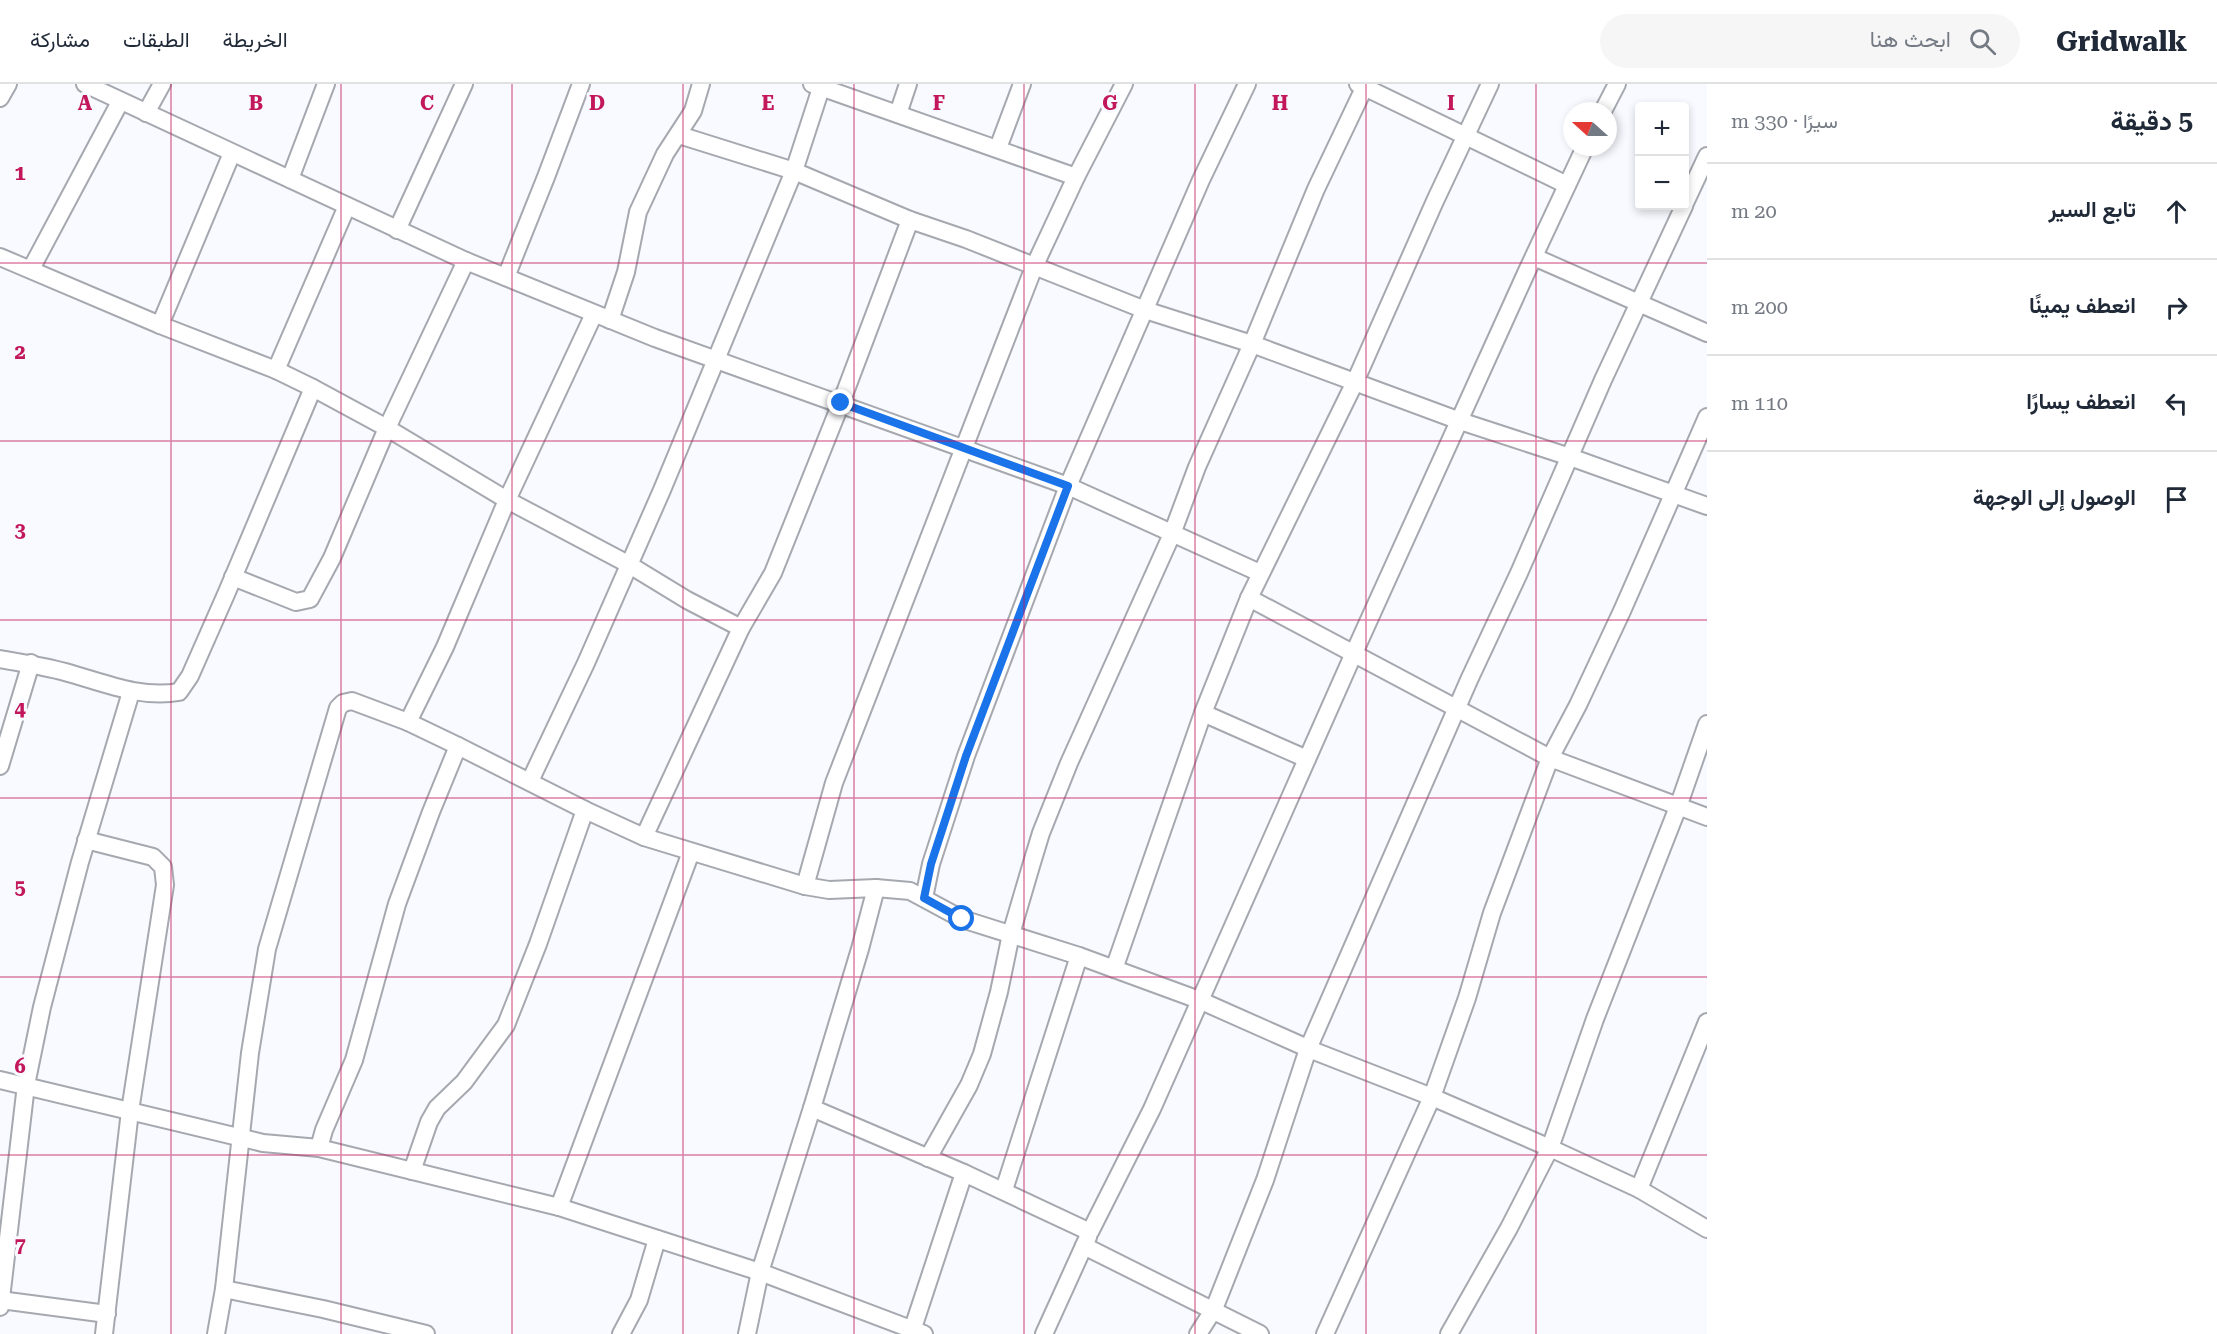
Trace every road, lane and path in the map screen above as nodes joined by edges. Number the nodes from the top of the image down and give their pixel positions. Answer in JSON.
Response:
{"nodes":[{"id":1,"x":8,"y":84,"type":"edge"},
{"id":2,"x":85,"y":84,"type":"edge"},
{"id":3,"x":162,"y":84,"type":"edge"},
{"id":4,"x":326,"y":84,"type":"edge"},
{"id":5,"x":464,"y":84,"type":"edge"},
{"id":6,"x":580,"y":84,"type":"edge"},
{"id":7,"x":701,"y":84,"type":"edge"},
{"id":8,"x":908,"y":84,"type":"edge"},
{"id":9,"x":1022,"y":84,"type":"edge"},
{"id":10,"x":1124,"y":84,"type":"edge"},
{"id":11,"x":1247,"y":84,"type":"edge"},
{"id":12,"x":1490,"y":84,"type":"edge"},
{"id":13,"x":1617,"y":84,"type":"edge"},
{"id":14,"x":1363,"y":85,"type":"edge"},
{"id":15,"x":816,"y":86,"type":"edge"},
{"id":16,"x":0,"y":98,"type":"edge"},
{"id":17,"x":120,"y":102,"type":"junction"},
{"id":18,"x":1608,"y":102,"type":"edge"},
{"id":19,"x":146,"y":113,"type":"junction"},
{"id":20,"x":898,"y":114,"type":"junction"},
{"id":21,"x":679,"y":135,"type":"junction"},
{"id":22,"x":1465,"y":136,"type":"junction"},
{"id":23,"x":998,"y":148,"type":"junction"},
{"id":24,"x":232,"y":153,"type":"junction"},
{"id":25,"x":1582,"y":156,"type":"edge"},
{"id":26,"x":1707,"y":156,"type":"edge"},
{"id":27,"x":794,"y":171,"type":"junction"},
{"id":28,"x":1076,"y":177,"type":"junction"},
{"id":29,"x":290,"y":178,"type":"junction"},
{"id":30,"x":1567,"y":185,"type":"junction"},
{"id":31,"x":1689,"y":194,"type":"edge"},
{"id":32,"x":347,"y":206,"type":"junction"},
{"id":33,"x":1682,"y":210,"type":"edge"},
{"id":34,"x":910,"y":220,"type":"junction"},
{"id":35,"x":397,"y":230,"type":"junction"},
{"id":36,"x":1534,"y":256,"type":"junction"},
{"id":37,"x":0,"y":257,"type":"edge"},
{"id":38,"x":466,"y":261,"type":"junction"},
{"id":39,"x":1034,"y":267,"type":"junction"},
{"id":40,"x":31,"y":269,"type":"junction"},
{"id":41,"x":506,"y":277,"type":"junction"},
{"id":42,"x":1638,"y":304,"type":"junction"},
{"id":43,"x":1145,"y":310,"type":"junction"},
{"id":44,"x":594,"y":314,"type":"junction"},
{"id":45,"x":610,"y":320,"type":"junction"},
{"id":46,"x":160,"y":325,"type":"junction"},
{"id":47,"x":1707,"y":333,"type":"edge"},
{"id":48,"x":1252,"y":344,"type":"junction"},
{"id":49,"x":716,"y":359,"type":"junction"},
{"id":50,"x":276,"y":370,"type":"junction"},
{"id":51,"x":1355,"y":382,"type":"junction"},
{"id":52,"x":314,"y":387,"type":"junction"},
{"id":53,"x":841,"y":403,"type":"junction"},
{"id":54,"x":1707,"y":417,"type":"edge"},
{"id":55,"x":1460,"y":421,"type":"junction"},
{"id":56,"x":387,"y":428,"type":"junction"},
{"id":57,"x":965,"y":449,"type":"junction"},
{"id":58,"x":1570,"y":457,"type":"junction"},
{"id":59,"x":1068,"y":486,"type":"junction"},
{"id":60,"x":1674,"y":495,"type":"junction"},
{"id":61,"x":507,"y":500,"type":"junction"},
{"id":62,"x":1707,"y":506,"type":"edge"},
{"id":63,"x":1172,"y":534,"type":"junction"},
{"id":64,"x":628,"y":564,"type":"junction"},
{"id":65,"x":1260,"y":573,"type":"junction"},
{"id":66,"x":233,"y":577,"type":"junction"},
{"id":67,"x":1249,"y":598,"type":"junction"},
{"id":68,"x":741,"y":628,"type":"junction"},
{"id":69,"x":1354,"y":653,"type":"junction"},
{"id":70,"x":0,"y":658,"type":"edge"},
{"id":71,"x":31,"y":663,"type":"junction"},
{"id":72,"x":130,"y":692,"type":"junction"},
{"id":73,"x":1457,"y":708,"type":"junction"},
{"id":74,"x":1203,"y":713,"type":"junction"},
{"id":75,"x":408,"y":722,"type":"junction"},
{"id":76,"x":1707,"y":724,"type":"edge"},
{"id":77,"x":458,"y":746,"type":"junction"},
{"id":78,"x":1550,"y":758,"type":"junction"},
{"id":79,"x":1307,"y":759,"type":"junction"},
{"id":80,"x":0,"y":766,"type":"edge"},
{"id":81,"x":530,"y":781,"type":"junction"},
{"id":82,"x":1678,"y":807,"type":"junction"},
{"id":83,"x":585,"y":810,"type":"junction"},
{"id":84,"x":1707,"y":817,"type":"edge"},
{"id":85,"x":644,"y":837,"type":"junction"},
{"id":86,"x":86,"y":840,"type":"junction"},
{"id":87,"x":691,"y":852,"type":"junction"},
{"id":88,"x":805,"y":886,"type":"junction"},
{"id":89,"x":876,"y":888,"type":"junction"},
{"id":90,"x":924,"y":898,"type":"junction"},
{"id":91,"x":1011,"y":934,"type":"junction"},
{"id":92,"x":1079,"y":956,"type":"junction"},
{"id":93,"x":1114,"y":969,"type":"junction"},
{"id":94,"x":1199,"y":1000,"type":"junction"},
{"id":95,"x":1707,"y":1022,"type":"edge"},
{"id":96,"x":1308,"y":1049,"type":"junction"},
{"id":97,"x":0,"y":1080,"type":"edge"},
{"id":98,"x":26,"y":1085,"type":"junction"},
{"id":99,"x":1432,"y":1097,"type":"junction"},
{"id":100,"x":812,"y":1108,"type":"junction"},
{"id":101,"x":130,"y":1111,"type":"junction"},
{"id":102,"x":240,"y":1137,"type":"junction"},
{"id":103,"x":319,"y":1148,"type":"junction"},
{"id":104,"x":1550,"y":1148,"type":"junction"},
{"id":105,"x":928,"y":1158,"type":"junction"},
{"id":106,"x":412,"y":1171,"type":"junction"},
{"id":107,"x":964,"y":1173,"type":"junction"},
{"id":108,"x":1639,"y":1189,"type":"junction"},
{"id":109,"x":1004,"y":1190,"type":"junction"},
{"id":110,"x":559,"y":1207,"type":"junction"},
{"id":111,"x":1707,"y":1229,"type":"edge"},
{"id":112,"x":657,"y":1239,"type":"junction"},
{"id":113,"x":1087,"y":1239,"type":"junction"},
{"id":114,"x":760,"y":1272,"type":"junction"},
{"id":115,"x":224,"y":1288,"type":"junction"},
{"id":116,"x":0,"y":1302,"type":"edge"},
{"id":117,"x":1214,"y":1310,"type":"junction"},
{"id":118,"x":107,"y":1314,"type":"junction"},
{"id":119,"x":916,"y":1332,"type":"edge"},
{"id":120,"x":415,"y":1333,"type":"edge"},
{"id":121,"x":104,"y":1334,"type":"edge"},
{"id":122,"x":216,"y":1334,"type":"edge"},
{"id":123,"x":621,"y":1334,"type":"edge"},
{"id":124,"x":747,"y":1334,"type":"edge"},
{"id":125,"x":1044,"y":1334,"type":"edge"},
{"id":126,"x":1198,"y":1334,"type":"edge"},
{"id":127,"x":1260,"y":1334,"type":"edge"},
{"id":128,"x":1326,"y":1334,"type":"edge"},
{"id":129,"x":1449,"y":1334,"type":"edge"}],
"edges":[{"from":1,"to":16,"type":"street"},
{"from":2,"to":17,"type":"street"},
{"from":3,"to":19,"type":"street"},
{"from":4,"to":29,"type":"street"},
{"from":5,"to":35,"type":"street"},
{"from":6,"to":41,"type":"street"},
{"from":7,"to":21,"type":"street"},
{"from":8,"to":20,"type":"street"},
{"from":9,"to":23,"type":"street"},
{"from":10,"to":28,"type":"street"},
{"from":11,"to":43,"type":"street"},
{"from":12,"to":22,"type":"street"},
{"from":13,"to":18,"type":"street"},
{"from":14,"to":22,"type":"street"},
{"from":14,"to":48,"type":"street"},
{"from":15,"to":20,"type":"street"},
{"from":15,"to":27,"type":"street"},
{"from":17,"to":19,"type":"street"},
{"from":17,"to":40,"type":"street"},
{"from":19,"to":24,"type":"street"},
{"from":20,"to":23,"type":"street"},
{"from":21,"to":27,"type":"street"},
{"from":21,"to":45,"type":"street"},
{"from":22,"to":30,"type":"street"},
{"from":22,"to":51,"type":"street"},
{"from":23,"to":28,"type":"street"},
{"from":24,"to":29,"type":"street"},
{"from":24,"to":46,"type":"street"},
{"from":25,"to":30,"type":"street"},
{"from":26,"to":31,"type":"street"},
{"from":27,"to":34,"type":"street"},
{"from":27,"to":49,"type":"street"},
{"from":28,"to":39,"type":"street"},
{"from":29,"to":32,"type":"street"},
{"from":30,"to":36,"type":"street"},
{"from":32,"to":35,"type":"street"},
{"from":32,"to":50,"type":"street"},
{"from":33,"to":42,"type":"street"},
{"from":34,"to":39,"type":"street"},
{"from":34,"to":53,"type":"street"},
{"from":35,"to":38,"type":"street"},
{"from":36,"to":42,"type":"street"},
{"from":36,"to":55,"type":"street"},
{"from":37,"to":40,"type":"street"},
{"from":38,"to":41,"type":"street"},
{"from":38,"to":56,"type":"street"},
{"from":39,"to":43,"type":"street"},
{"from":39,"to":57,"type":"street"},
{"from":40,"to":46,"type":"street"},
{"from":41,"to":44,"type":"street"},
{"from":42,"to":47,"type":"street"},
{"from":42,"to":58,"type":"street"},
{"from":43,"to":48,"type":"street"},
{"from":43,"to":59,"type":"street"},
{"from":44,"to":45,"type":"street"},
{"from":44,"to":61,"type":"street"},
{"from":45,"to":49,"type":"street"},
{"from":46,"to":50,"type":"street"},
{"from":48,"to":51,"type":"street"},
{"from":48,"to":63,"type":"street"},
{"from":49,"to":53,"type":"street"},
{"from":49,"to":64,"type":"street"},
{"from":50,"to":52,"type":"street"},
{"from":51,"to":55,"type":"street"},
{"from":51,"to":65,"type":"street"},
{"from":52,"to":56,"type":"street"},
{"from":52,"to":66,"type":"street"},
{"from":53,"to":57,"type":"street"},
{"from":53,"to":68,"type":"street"},
{"from":54,"to":60,"type":"street"},
{"from":55,"to":58,"type":"street"},
{"from":55,"to":69,"type":"street"},
{"from":56,"to":61,"type":"street"},
{"from":56,"to":66,"type":"street"},
{"from":57,"to":59,"type":"street"},
{"from":57,"to":88,"type":"street"},
{"from":58,"to":60,"type":"street"},
{"from":58,"to":73,"type":"street"},
{"from":59,"to":63,"type":"street"},
{"from":59,"to":90,"type":"street"},
{"from":60,"to":62,"type":"street"},
{"from":60,"to":78,"type":"street"},
{"from":61,"to":64,"type":"street"},
{"from":61,"to":75,"type":"street"},
{"from":63,"to":65,"type":"street"},
{"from":63,"to":91,"type":"street"},
{"from":64,"to":68,"type":"street"},
{"from":64,"to":81,"type":"street"},
{"from":65,"to":67,"type":"street"},
{"from":66,"to":72,"type":"street"},
{"from":67,"to":69,"type":"street"},
{"from":67,"to":74,"type":"street"},
{"from":68,"to":85,"type":"street"},
{"from":69,"to":73,"type":"street"},
{"from":69,"to":79,"type":"street"},
{"from":70,"to":71,"type":"street"},
{"from":71,"to":72,"type":"street"},
{"from":71,"to":80,"type":"street"},
{"from":72,"to":86,"type":"street"},
{"from":73,"to":78,"type":"street"},
{"from":73,"to":96,"type":"street"},
{"from":74,"to":79,"type":"street"},
{"from":74,"to":93,"type":"street"},
{"from":75,"to":77,"type":"street"},
{"from":75,"to":102,"type":"street"},
{"from":76,"to":82,"type":"street"},
{"from":77,"to":81,"type":"street"},
{"from":77,"to":103,"type":"street"},
{"from":78,"to":82,"type":"street"},
{"from":78,"to":99,"type":"street"},
{"from":79,"to":94,"type":"street"},
{"from":81,"to":83,"type":"street"},
{"from":82,"to":84,"type":"street"},
{"from":82,"to":104,"type":"street"},
{"from":83,"to":85,"type":"street"},
{"from":83,"to":106,"type":"street"},
{"from":85,"to":87,"type":"street"},
{"from":86,"to":98,"type":"street"},
{"from":86,"to":101,"type":"street"},
{"from":87,"to":88,"type":"street"},
{"from":87,"to":110,"type":"street"},
{"from":88,"to":89,"type":"street"},
{"from":89,"to":90,"type":"street"},
{"from":89,"to":100,"type":"street"},
{"from":90,"to":91,"type":"street"},
{"from":91,"to":92,"type":"street"},
{"from":91,"to":105,"type":"street"},
{"from":92,"to":93,"type":"street"},
{"from":92,"to":109,"type":"street"},
{"from":93,"to":94,"type":"street"},
{"from":94,"to":96,"type":"street"},
{"from":94,"to":113,"type":"street"},
{"from":95,"to":108,"type":"street"},
{"from":96,"to":99,"type":"street"},
{"from":96,"to":117,"type":"street"},
{"from":97,"to":98,"type":"street"},
{"from":98,"to":101,"type":"street"},
{"from":98,"to":116,"type":"street"},
{"from":99,"to":104,"type":"street"},
{"from":99,"to":128,"type":"street"},
{"from":100,"to":105,"type":"street"},
{"from":100,"to":114,"type":"street"},
{"from":101,"to":102,"type":"street"},
{"from":101,"to":118,"type":"street"},
{"from":102,"to":103,"type":"street"},
{"from":102,"to":115,"type":"street"},
{"from":103,"to":106,"type":"street"},
{"from":104,"to":108,"type":"street"},
{"from":104,"to":129,"type":"street"},
{"from":105,"to":107,"type":"street"},
{"from":106,"to":110,"type":"street"},
{"from":107,"to":109,"type":"street"},
{"from":107,"to":119,"type":"street"},
{"from":108,"to":111,"type":"street"},
{"from":109,"to":113,"type":"street"},
{"from":110,"to":112,"type":"street"},
{"from":112,"to":114,"type":"street"},
{"from":112,"to":123,"type":"street"},
{"from":113,"to":117,"type":"street"},
{"from":113,"to":125,"type":"street"},
{"from":114,"to":119,"type":"street"},
{"from":114,"to":124,"type":"street"},
{"from":115,"to":120,"type":"street"},
{"from":115,"to":122,"type":"street"},
{"from":116,"to":118,"type":"street"},
{"from":117,"to":126,"type":"street"},
{"from":117,"to":127,"type":"street"},
{"from":118,"to":121,"type":"street"}]}
